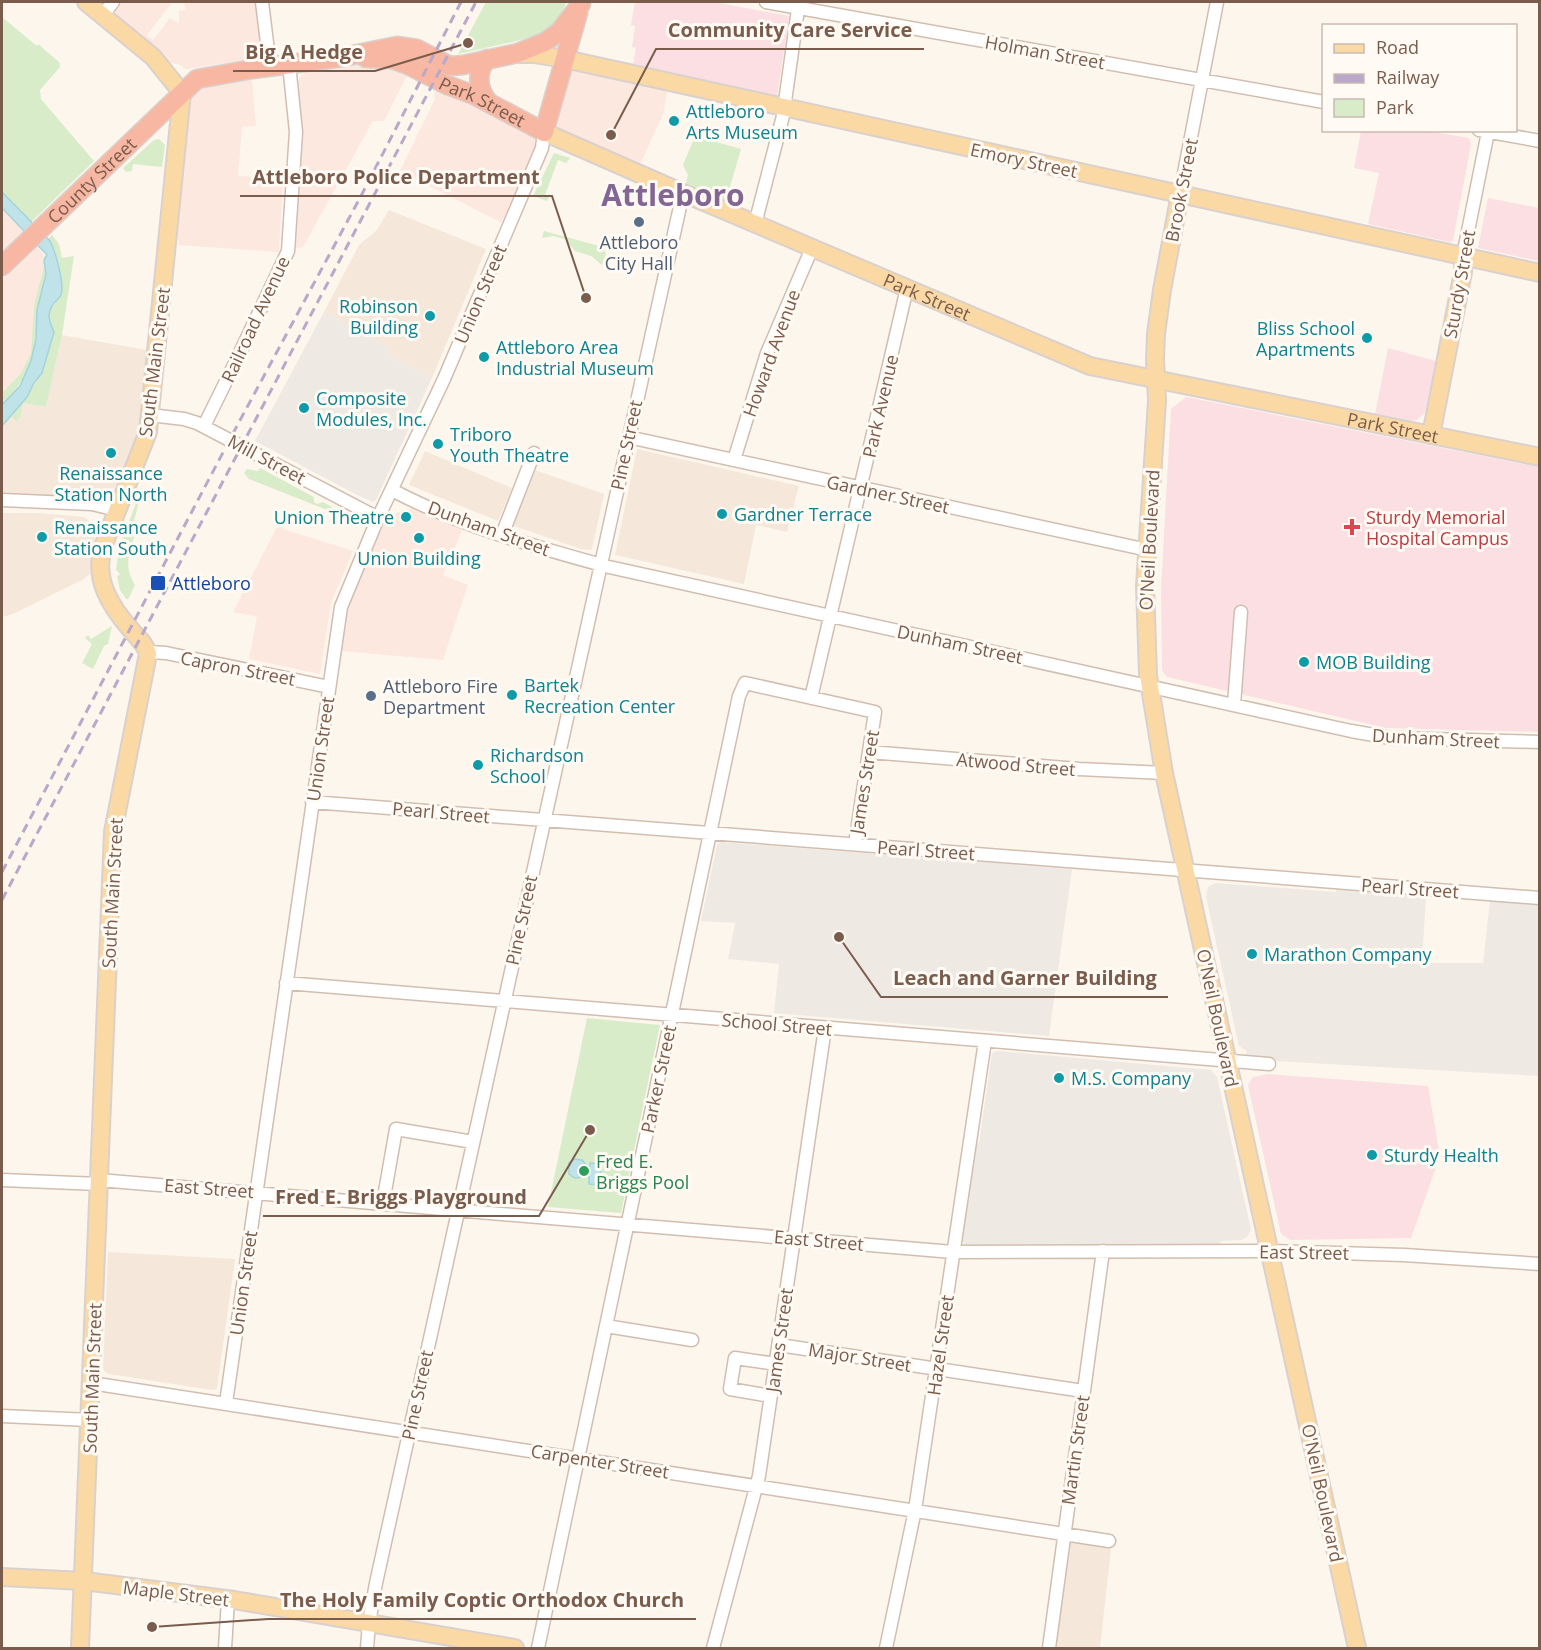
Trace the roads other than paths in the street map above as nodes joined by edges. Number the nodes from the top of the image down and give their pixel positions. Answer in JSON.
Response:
{"nodes":[{"id":1,"x":86,"y":2,"type":"edge"},
{"id":2,"x":262,"y":2,"type":"edge"},
{"id":3,"x":766,"y":2,"type":"edge"},
{"id":4,"x":1217,"y":2,"type":"edge"},
{"id":5,"x":581,"y":3,"type":"edge"},
{"id":6,"x":799,"y":4,"type":"edge"},
{"id":7,"x":108,"y":8,"type":"edge"},
{"id":8,"x":509,"y":55,"type":"junction"},
{"id":9,"x":343,"y":57,"type":"junction"},
{"id":10,"x":487,"y":59,"type":"junction"},
{"id":11,"x":565,"y":59,"type":"junction"},
{"id":12,"x":289,"y":64,"type":"junction"},
{"id":13,"x":270,"y":67,"type":"junction"},
{"id":14,"x":1202,"y":81,"type":"junction"},
{"id":15,"x":182,"y":93,"type":"junction"},
{"id":16,"x":1322,"y":102,"type":"edge"},
{"id":17,"x":489,"y":103,"type":"junction"},
{"id":18,"x":784,"y":108,"type":"junction"},
{"id":19,"x":544,"y":132,"type":"junction"},
{"id":20,"x":1483,"y":132,"type":"edge"},
{"id":21,"x":1489,"y":132,"type":"edge"},
{"id":22,"x":1539,"y":141,"type":"edge"},
{"id":23,"x":682,"y":193,"type":"junction"},
{"id":24,"x":1180,"y":194,"type":"junction"},
{"id":25,"x":755,"y":224,"type":"junction"},
{"id":26,"x":812,"y":248,"type":"junction"},
{"id":27,"x":1463,"y":256,"type":"junction"},
{"id":28,"x":2,"y":266,"type":"edge"},
{"id":29,"x":1539,"y":273,"type":"edge"},
{"id":30,"x":908,"y":288,"type":"junction"},
{"id":31,"x":1156,"y":380,"type":"junction"},
{"id":32,"x":150,"y":416,"type":"junction"},
{"id":33,"x":204,"y":426,"type":"junction"},
{"id":34,"x":1431,"y":435,"type":"junction"},
{"id":35,"x":628,"y":437,"type":"junction"},
{"id":36,"x":534,"y":453,"type":"dead end"},
{"id":37,"x":1539,"y":457,"type":"edge"},
{"id":38,"x":734,"y":460,"type":"junction"},
{"id":39,"x":861,"y":488,"type":"junction"},
{"id":40,"x":392,"y":490,"type":"junction"},
{"id":41,"x":2,"y":500,"type":"edge"},
{"id":42,"x":117,"y":510,"type":"junction"},
{"id":43,"x":378,"y":518,"type":"junction"},
{"id":44,"x":502,"y":535,"type":"junction"},
{"id":45,"x":1148,"y":550,"type":"junction"},
{"id":46,"x":600,"y":564,"type":"junction"},
{"id":47,"x":1241,"y":612,"type":"dead end"},
{"id":48,"x":831,"y":616,"type":"junction"},
{"id":49,"x":148,"y":652,"type":"junction"},
{"id":50,"x":1149,"y":686,"type":"junction"},
{"id":51,"x":329,"y":687,"type":"junction"},
{"id":52,"x":811,"y":698,"type":"junction"},
{"id":53,"x":1234,"y":705,"type":"junction"},
{"id":54,"x":1539,"y":742,"type":"edge"},
{"id":55,"x":869,"y":752,"type":"junction"},
{"id":56,"x":1164,"y":773,"type":"junction"},
{"id":57,"x":312,"y":802,"type":"junction"},
{"id":58,"x":543,"y":821,"type":"junction"},
{"id":59,"x":710,"y":833,"type":"junction"},
{"id":60,"x":855,"y":844,"type":"junction"},
{"id":61,"x":1185,"y":870,"type":"junction"},
{"id":62,"x":1539,"y":898,"type":"edge"},
{"id":63,"x":286,"y":983,"type":"junction"},
{"id":64,"x":504,"y":1001,"type":"junction"},
{"id":65,"x":672,"y":1015,"type":"junction"},
{"id":66,"x":825,"y":1028,"type":"junction"},
{"id":67,"x":985,"y":1041,"type":"junction"},
{"id":68,"x":1227,"y":1061,"type":"junction"},
{"id":69,"x":1269,"y":1064,"type":"dead end"},
{"id":70,"x":473,"y":1142,"type":"junction"},
{"id":71,"x":2,"y":1180,"type":"edge"},
{"id":72,"x":99,"y":1182,"type":"junction"},
{"id":73,"x":256,"y":1192,"type":"junction"},
{"id":74,"x":382,"y":1203,"type":"junction"},
{"id":75,"x":458,"y":1209,"type":"junction"},
{"id":76,"x":628,"y":1223,"type":"junction"},
{"id":77,"x":794,"y":1238,"type":"junction"},
{"id":78,"x":1103,"y":1251,"type":"junction"},
{"id":79,"x":1269,"y":1251,"type":"junction"},
{"id":80,"x":954,"y":1252,"type":"junction"},
{"id":81,"x":1539,"y":1264,"type":"edge"},
{"id":82,"x":606,"y":1326,"type":"junction"},
{"id":83,"x":692,"y":1340,"type":"dead end"},
{"id":84,"x":779,"y":1345,"type":"junction"},
{"id":85,"x":776,"y":1364,"type":"junction"},
{"id":86,"x":936,"y":1369,"type":"junction"},
{"id":87,"x":92,"y":1383,"type":"junction"},
{"id":88,"x":1083,"y":1391,"type":"junction"},
{"id":89,"x":771,"y":1396,"type":"junction"},
{"id":90,"x":225,"y":1403,"type":"junction"},
{"id":91,"x":2,"y":1416,"type":"edge"},
{"id":92,"x":90,"y":1420,"type":"junction"},
{"id":93,"x":409,"y":1432,"type":"junction"},
{"id":94,"x":578,"y":1458,"type":"junction"},
{"id":95,"x":758,"y":1486,"type":"junction"},
{"id":96,"x":915,"y":1510,"type":"junction"},
{"id":97,"x":1063,"y":1533,"type":"junction"},
{"id":98,"x":1109,"y":1542,"type":"dead end"},
{"id":99,"x":2,"y":1577,"type":"edge"},
{"id":100,"x":84,"y":1581,"type":"junction"},
{"id":101,"x":228,"y":1600,"type":"junction"},
{"id":102,"x":369,"y":1623,"type":"junction"},
{"id":103,"x":80,"y":1648,"type":"edge"},
{"id":104,"x":225,"y":1648,"type":"edge"},
{"id":105,"x":367,"y":1648,"type":"edge"},
{"id":106,"x":515,"y":1648,"type":"edge"},
{"id":107,"x":538,"y":1648,"type":"edge"},
{"id":108,"x":713,"y":1648,"type":"edge"},
{"id":109,"x":886,"y":1648,"type":"edge"},
{"id":110,"x":1048,"y":1648,"type":"edge"},
{"id":111,"x":1357,"y":1648,"type":"edge"}],
"edges":[{"from":1,"to":7,"type":"main road"},
{"from":2,"to":13,"type":"street"},
{"from":3,"to":6,"type":"street","name":"Holman Street"},
{"from":4,"to":14,"type":"street","name":"Brook Street"},
{"from":5,"to":8,"type":"highway","name":"Park Street"},
{"from":5,"to":11,"type":"highway"},
{"from":6,"to":14,"type":"street","name":"Holman Street"},
{"from":6,"to":18,"type":"street"},
{"from":7,"to":15,"type":"main road"},
{"from":8,"to":10,"type":"highway","name":"Park Street"},
{"from":8,"to":11,"type":"main road","name":"Emory Street"},
{"from":9,"to":10,"type":"highway","name":"Park Street"},
{"from":9,"to":12,"type":"highway","name":"Park Street"},
{"from":9,"to":17,"type":"highway","name":"Park Street"},
{"from":10,"to":17,"type":"highway"},
{"from":11,"to":18,"type":"main road","name":"Emory Street"},
{"from":11,"to":19,"type":"highway"},
{"from":12,"to":13,"type":"highway","name":"Park Street"},
{"from":12,"to":33,"type":"street","name":"Railroad Avenue"},
{"from":13,"to":15,"type":"highway","name":"Park Street"},
{"from":14,"to":16,"type":"street","name":"Holman Street"},
{"from":14,"to":24,"type":"street","name":"Brook Street"},
{"from":15,"to":28,"type":"highway","name":"County Street"},
{"from":15,"to":32,"type":"main road","name":"South Main Street"},
{"from":17,"to":19,"type":"highway","name":"Park Street"},
{"from":18,"to":24,"type":"main road","name":"Emory Street"},
{"from":18,"to":25,"type":"street"},
{"from":19,"to":23,"type":"main road","name":"Park Street"},
{"from":19,"to":40,"type":"street","name":"Union Street"},
{"from":20,"to":27,"type":"street","name":"Sturdy Street"},
{"from":21,"to":22,"type":"street"},
{"from":23,"to":25,"type":"main road","name":"Park Street"},
{"from":23,"to":35,"type":"street","name":"Pine Street"},
{"from":24,"to":27,"type":"main road","name":"Emory Street"},
{"from":24,"to":31,"type":"main road","name":"Brook Street"},
{"from":25,"to":26,"type":"main road","name":"Park Street"},
{"from":26,"to":30,"type":"main road","name":"Park Street"},
{"from":26,"to":38,"type":"street","name":"Howard Avenue"},
{"from":27,"to":29,"type":"main road","name":"Emory Street"},
{"from":27,"to":34,"type":"main road","name":"Sturdy Street"},
{"from":30,"to":31,"type":"main road","name":"Park Street"},
{"from":30,"to":39,"type":"street","name":"Park Avenue"},
{"from":31,"to":34,"type":"main road","name":"Park Street"},
{"from":31,"to":45,"type":"main road","name":"O'Neil Boulevard"},
{"from":32,"to":33,"type":"street","name":"Mill Street"},
{"from":32,"to":42,"type":"main road","name":"South Main Street"},
{"from":33,"to":43,"type":"street","name":"Mill Street"},
{"from":34,"to":37,"type":"main road","name":"Park Street"},
{"from":35,"to":38,"type":"street","name":"Gardner Street"},
{"from":35,"to":46,"type":"street","name":"Pine Street"},
{"from":36,"to":44,"type":"street"},
{"from":38,"to":39,"type":"street","name":"Gardner Street"},
{"from":39,"to":45,"type":"street","name":"Gardner Street"},
{"from":39,"to":48,"type":"street","name":"Park Avenue"},
{"from":40,"to":43,"type":"street","name":"Union Street"},
{"from":40,"to":44,"type":"street","name":"Dunham Street"},
{"from":41,"to":42,"type":"street"},
{"from":42,"to":49,"type":"main road","name":"South Main Street"},
{"from":43,"to":51,"type":"street","name":"Union Street"},
{"from":44,"to":46,"type":"street","name":"Dunham Street"},
{"from":45,"to":50,"type":"main road","name":"O'Neil Boulevard"},
{"from":46,"to":48,"type":"street","name":"Dunham Street"},
{"from":46,"to":58,"type":"street","name":"Pine Street"},
{"from":47,"to":53,"type":"street"},
{"from":48,"to":50,"type":"street","name":"Dunham Street"},
{"from":48,"to":52,"type":"street","name":"Park Avenue"},
{"from":49,"to":51,"type":"street","name":"Capron Street"},
{"from":49,"to":72,"type":"main road","name":"South Main Street"},
{"from":50,"to":53,"type":"street","name":"Dunham Street"},
{"from":50,"to":56,"type":"main road","name":"O'Neil Boulevard"},
{"from":51,"to":57,"type":"street","name":"Union Street"},
{"from":52,"to":55,"type":"street","name":"James Street"},
{"from":52,"to":59,"type":"street","name":"Parker Street"},
{"from":53,"to":54,"type":"street","name":"Dunham Street"},
{"from":55,"to":56,"type":"street","name":"Atwood Street"},
{"from":55,"to":60,"type":"street","name":"James Street"},
{"from":56,"to":61,"type":"main road","name":"O'Neil Boulevard"},
{"from":57,"to":58,"type":"street","name":"Pearl Street"},
{"from":57,"to":63,"type":"street","name":"Union Street"},
{"from":58,"to":59,"type":"street","name":"Pearl Street"},
{"from":58,"to":64,"type":"street","name":"Pine Street"},
{"from":59,"to":60,"type":"street","name":"Pearl Street"},
{"from":59,"to":65,"type":"street","name":"Parker Street"},
{"from":60,"to":61,"type":"street","name":"Pearl Street"},
{"from":61,"to":62,"type":"street","name":"Pearl Street"},
{"from":61,"to":68,"type":"main road","name":"O'Neil Boulevard"},
{"from":63,"to":64,"type":"street","name":"School Street"},
{"from":63,"to":73,"type":"street","name":"Union Street"},
{"from":64,"to":65,"type":"street","name":"School Street"},
{"from":64,"to":70,"type":"street","name":"Pine Street"},
{"from":65,"to":66,"type":"street","name":"School Street"},
{"from":65,"to":76,"type":"street","name":"Parker Street"},
{"from":66,"to":67,"type":"street","name":"School Street"},
{"from":66,"to":77,"type":"street","name":"James Street"},
{"from":67,"to":68,"type":"street","name":"School Street"},
{"from":67,"to":80,"type":"street","name":"Hazel Street"},
{"from":68,"to":69,"type":"street","name":"School Street"},
{"from":68,"to":79,"type":"main road","name":"O'Neil Boulevard"},
{"from":70,"to":74,"type":"street"},
{"from":70,"to":75,"type":"street","name":"Pine Street"},
{"from":71,"to":72,"type":"street","name":"East Street"},
{"from":72,"to":73,"type":"street","name":"East Street"},
{"from":72,"to":87,"type":"main road","name":"South Main Street"},
{"from":73,"to":74,"type":"street","name":"East Street"},
{"from":73,"to":90,"type":"street","name":"Union Street"},
{"from":74,"to":75,"type":"street","name":"East Street"},
{"from":75,"to":76,"type":"street","name":"East Street"},
{"from":75,"to":93,"type":"street","name":"Pine Street"},
{"from":76,"to":77,"type":"street","name":"East Street"},
{"from":76,"to":82,"type":"street","name":"Parker Street"},
{"from":77,"to":80,"type":"street","name":"East Street"},
{"from":77,"to":84,"type":"street","name":"James Street"},
{"from":78,"to":79,"type":"street","name":"East Street"},
{"from":78,"to":80,"type":"street","name":"East Street"},
{"from":78,"to":88,"type":"street","name":"Martin Street"},
{"from":79,"to":81,"type":"street","name":"East Street"},
{"from":79,"to":111,"type":"main road","name":"O'Neil Boulevard"},
{"from":80,"to":86,"type":"street","name":"Hazel Street"},
{"from":82,"to":83,"type":"street"},
{"from":82,"to":94,"type":"street","name":"Parker Street"},
{"from":84,"to":85,"type":"street","name":"James Street"},
{"from":84,"to":86,"type":"street","name":"Major Street"},
{"from":85,"to":89,"type":"street","name":"James Street"},
{"from":85,"to":89,"type":"street"},
{"from":86,"to":88,"type":"street","name":"Major Street"},
{"from":86,"to":96,"type":"street","name":"Hazel Street"},
{"from":87,"to":90,"type":"street","name":"Carpenter Street"},
{"from":87,"to":92,"type":"main road","name":"South Main Street"},
{"from":88,"to":97,"type":"street","name":"Martin Street"},
{"from":89,"to":95,"type":"street","name":"James Street"},
{"from":90,"to":93,"type":"street","name":"Carpenter Street"},
{"from":91,"to":92,"type":"street"},
{"from":92,"to":100,"type":"main road","name":"South Main Street"},
{"from":93,"to":94,"type":"street","name":"Carpenter Street"},
{"from":93,"to":102,"type":"street","name":"Pine Street"},
{"from":94,"to":95,"type":"street","name":"Carpenter Street"},
{"from":94,"to":107,"type":"street","name":"Parker Street"},
{"from":95,"to":96,"type":"street","name":"Carpenter Street"},
{"from":95,"to":108,"type":"street","name":"James Street"},
{"from":96,"to":97,"type":"street","name":"Carpenter Street"},
{"from":96,"to":109,"type":"street","name":"Hazel Street"},
{"from":97,"to":98,"type":"street","name":"Carpenter Street"},
{"from":97,"to":110,"type":"street","name":"Martin Street"},
{"from":99,"to":100,"type":"main road","name":"Maple Street"},
{"from":100,"to":101,"type":"main road","name":"Maple Street"},
{"from":100,"to":103,"type":"main road","name":"South Main Street"},
{"from":101,"to":102,"type":"main road","name":"Maple Street"},
{"from":101,"to":104,"type":"street"},
{"from":102,"to":105,"type":"street","name":"Pine Street"},
{"from":102,"to":106,"type":"main road","name":"Maple Street"}]}
